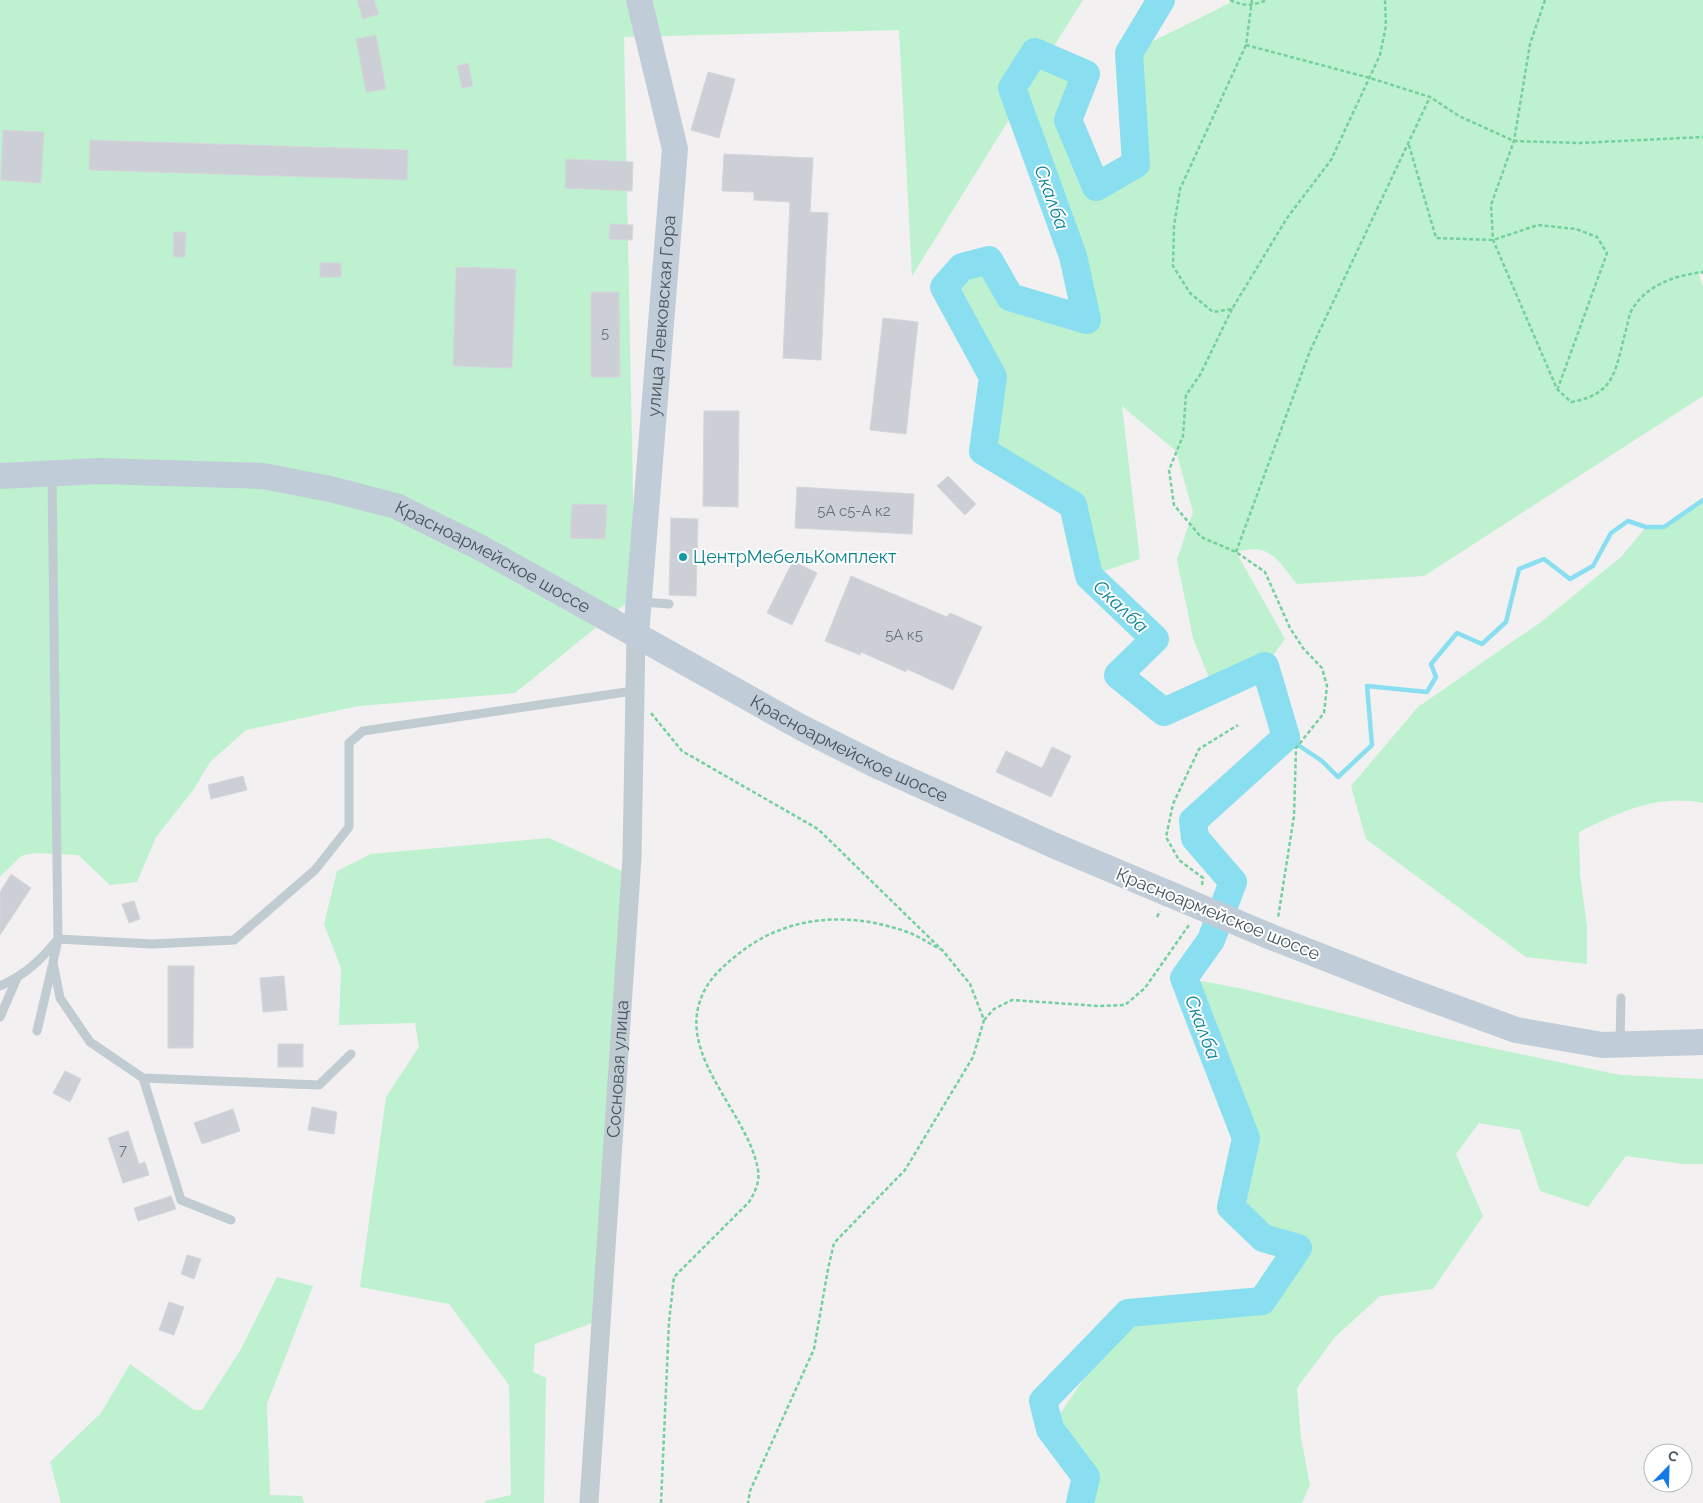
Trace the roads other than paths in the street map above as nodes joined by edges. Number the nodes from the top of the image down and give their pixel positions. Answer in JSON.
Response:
{"nodes":[{"id":1,"x":639,"y":0,"type":"edge"},
{"id":2,"x":52,"y":474,"type":"junction"},
{"id":3,"x":0,"y":476,"type":"edge"},
{"id":4,"x":639,"y":601,"type":"junction"},
{"id":5,"x":669,"y":604,"type":"dead end"},
{"id":6,"x":636,"y":636,"type":"junction"},
{"id":7,"x":633,"y":691,"type":"junction"},
{"id":8,"x":58,"y":939,"type":"junction"},
{"id":9,"x":53,"y":962,"type":"junction"},
{"id":10,"x":17,"y":978,"type":"junction"},
{"id":11,"x":0,"y":986,"type":"edge"},
{"id":12,"x":1621,"y":998,"type":"dead end"},
{"id":13,"x":0,"y":1017,"type":"edge"},
{"id":14,"x":37,"y":1031,"type":"dead end"},
{"id":15,"x":1703,"y":1042,"type":"edge"},
{"id":16,"x":1620,"y":1045,"type":"junction"},
{"id":17,"x":351,"y":1054,"type":"dead end"},
{"id":18,"x":143,"y":1078,"type":"junction"},
{"id":19,"x":231,"y":1220,"type":"dead end"},
{"id":20,"x":589,"y":1503,"type":"edge"}],
"edges":[{"from":1,"to":4,"type":"main road","name":"улица Левковская Гора"},
{"from":2,"to":3,"type":"main road","name":"Красноармейское шоссе"},
{"from":2,"to":6,"type":"main road","name":"Красноармейское шоссе"},
{"from":2,"to":8,"type":"lane"},
{"from":4,"to":5,"type":"lane"},
{"from":4,"to":6,"type":"main road","name":"улица Левковская Гора"},
{"from":6,"to":7,"type":"street","name":"Сосновая улица"},
{"from":6,"to":16,"type":"main road","name":"Красноармейское шоссе","bridge":true},
{"from":7,"to":8,"type":"lane"},
{"from":7,"to":20,"type":"street","name":"Сосновая улица"},
{"from":8,"to":9,"type":"lane"},
{"from":8,"to":10,"type":"lane"},
{"from":9,"to":14,"type":"lane"},
{"from":9,"to":18,"type":"lane"},
{"from":10,"to":11,"type":"lane"},
{"from":10,"to":13,"type":"lane"},
{"from":12,"to":16,"type":"lane"},
{"from":15,"to":16,"type":"main road","name":"Красноармейское шоссе"},
{"from":17,"to":18,"type":"lane"},
{"from":18,"to":19,"type":"lane"}]}
